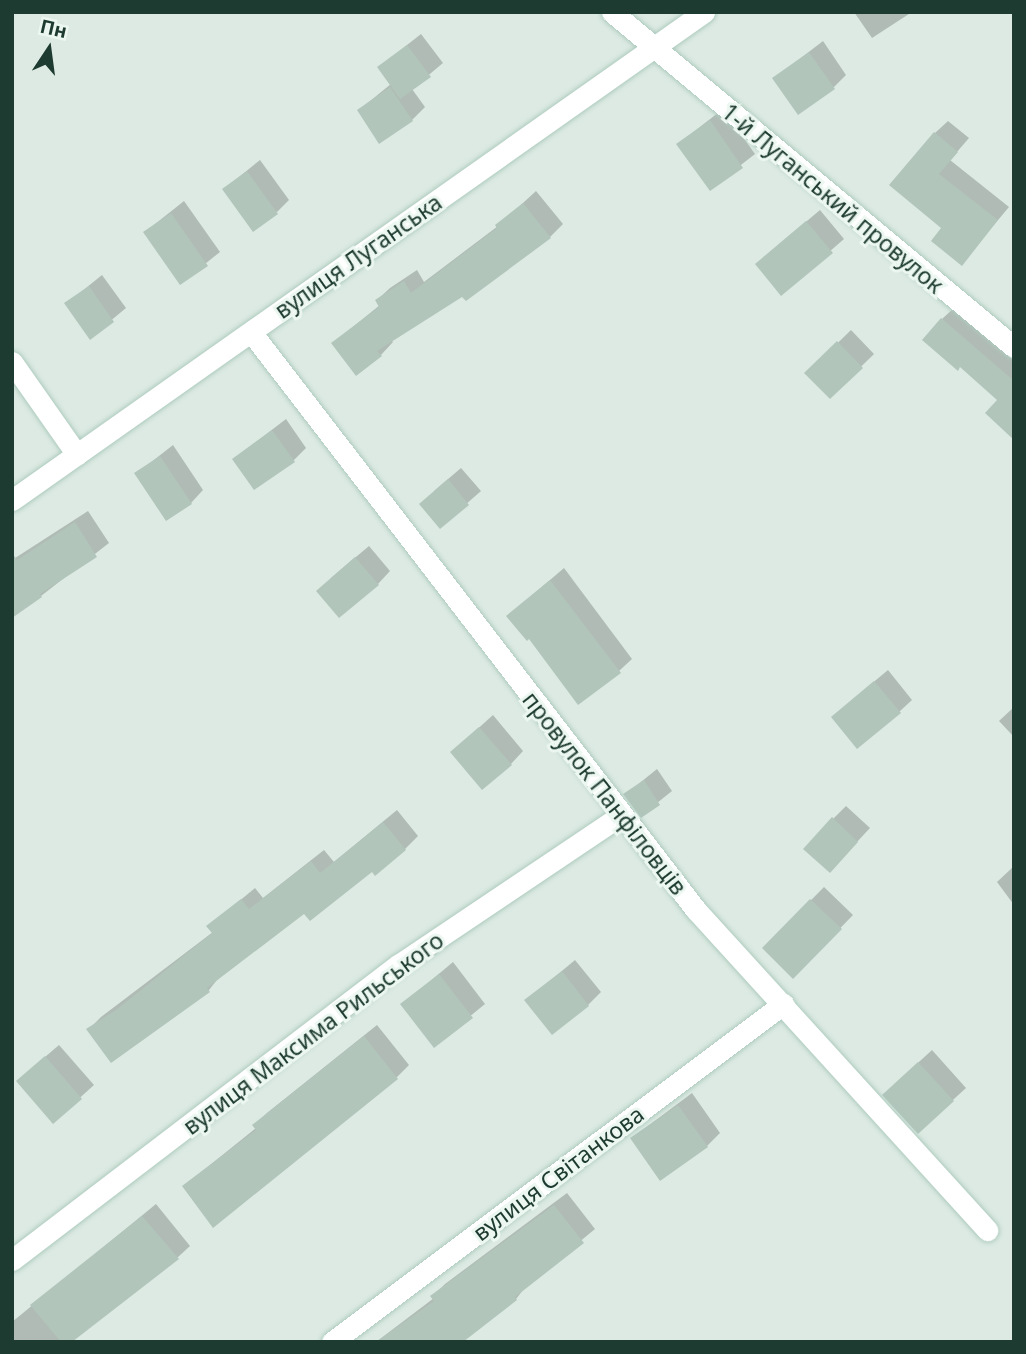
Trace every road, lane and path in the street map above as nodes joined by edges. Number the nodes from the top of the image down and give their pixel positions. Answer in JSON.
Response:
{"nodes":[{"id":1,"x":612,"y":12,"type":"edge"},
{"id":2,"x":704,"y":12,"type":"edge"},
{"id":3,"x":653,"y":48,"type":"junction"},
{"id":4,"x":251,"y":332,"type":"junction"},
{"id":5,"x":1014,"y":348,"type":"edge"},
{"id":6,"x":12,"y":362,"type":"edge"},
{"id":7,"x":77,"y":455,"type":"junction"},
{"id":8,"x":12,"y":500,"type":"edge"},
{"id":9,"x":621,"y":815,"type":"junction"},
{"id":10,"x":783,"y":1004,"type":"junction"},
{"id":11,"x":987,"y":1230,"type":"dead end"},
{"id":12,"x":12,"y":1260,"type":"edge"},
{"id":13,"x":332,"y":1342,"type":"edge"}],
"edges":[{"from":1,"to":3,"type":"street","name":"1-й Луганський провулок"},
{"from":2,"to":3,"type":"street","name":"вулиця Луганська"},
{"from":3,"to":4,"type":"street","name":"вулиця Луганська"},
{"from":3,"to":5,"type":"street","name":"1-й Луганський провулок"},
{"from":4,"to":7,"type":"street","name":"вулиця Луганська"},
{"from":4,"to":9,"type":"street","name":"провулок Панфіловців"},
{"from":6,"to":7,"type":"street"},
{"from":7,"to":8,"type":"street","name":"вулиця Луганська"},
{"from":9,"to":10,"type":"street","name":"провулок Панфіловців"},
{"from":9,"to":12,"type":"street","name":"вулиця Максима Рильського"},
{"from":10,"to":11,"type":"street","name":"провулок Панфіловців"},
{"from":10,"to":13,"type":"street","name":"вулиця Світанкова"}]}
